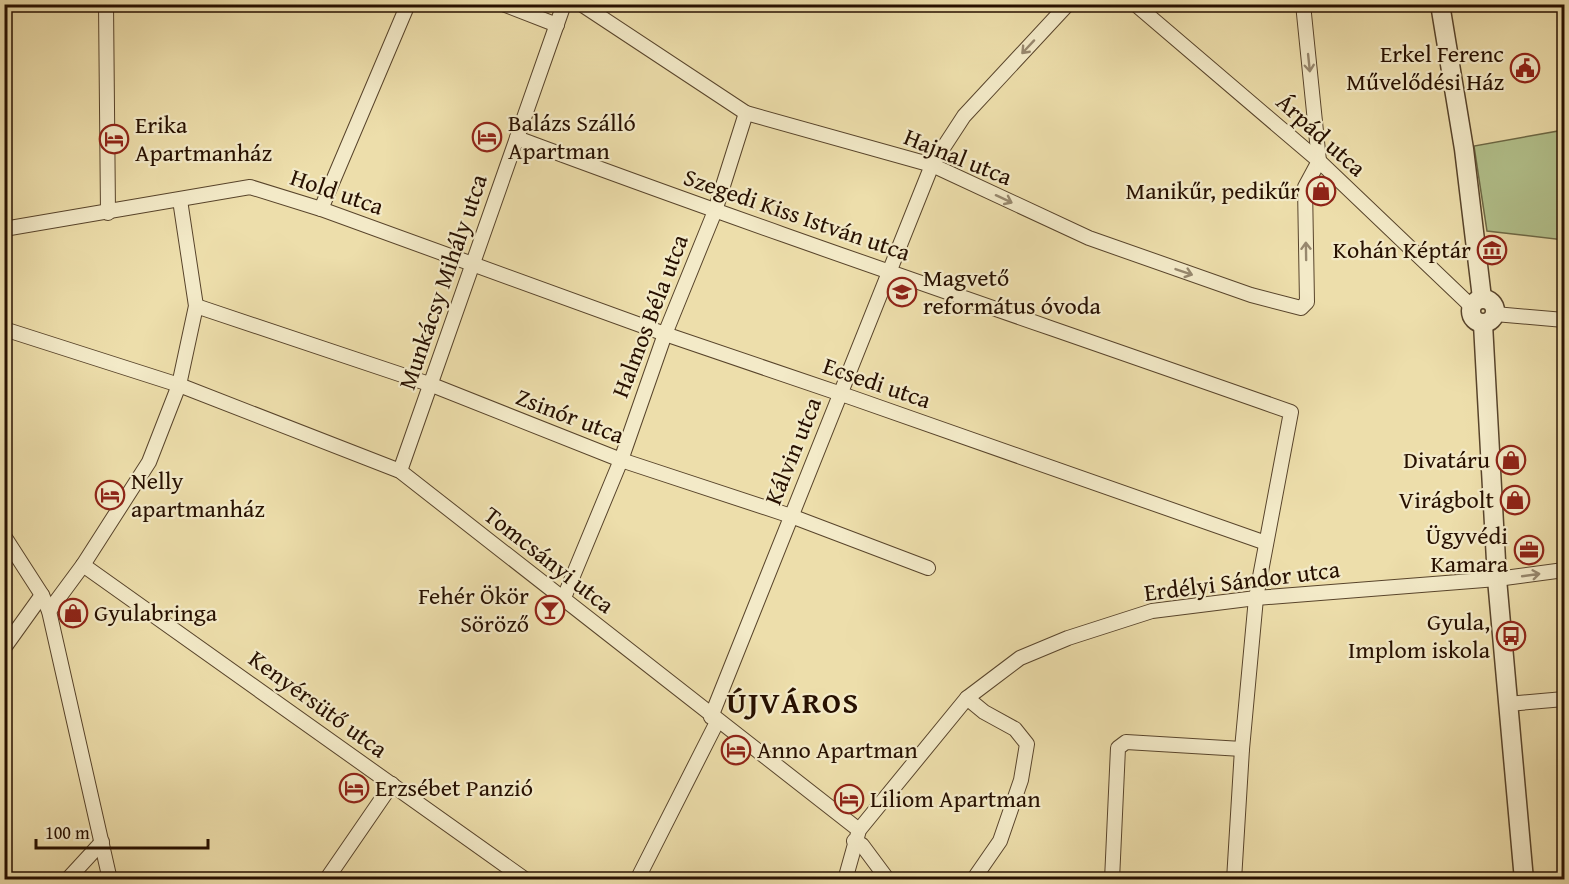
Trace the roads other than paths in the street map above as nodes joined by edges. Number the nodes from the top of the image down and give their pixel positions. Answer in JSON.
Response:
{"nodes":[{"id":1,"x":106,"y":4,"type":"edge"},
{"id":2,"x":408,"y":4,"type":"edge"},
{"id":3,"x":503,"y":4,"type":"edge"},
{"id":4,"x":564,"y":4,"type":"edge"},
{"id":5,"x":580,"y":4,"type":"edge"},
{"id":6,"x":1068,"y":4,"type":"edge"},
{"id":7,"x":1135,"y":4,"type":"edge"},
{"id":8,"x":1303,"y":4,"type":"edge"},
{"id":9,"x":1438,"y":5,"type":"edge"},
{"id":10,"x":557,"y":25,"type":"junction"},
{"id":11,"x":746,"y":113,"type":"junction"},
{"id":12,"x":517,"y":138,"type":"junction"},
{"id":13,"x":1319,"y":161,"type":"junction"},
{"id":14,"x":932,"y":165,"type":"junction"},
{"id":15,"x":180,"y":200,"type":"junction"},
{"id":16,"x":321,"y":209,"type":"junction"},
{"id":17,"x":715,"y":212,"type":"junction"},
{"id":18,"x":108,"y":213,"type":"junction"},
{"id":19,"x":4,"y":229,"type":"edge"},
{"id":20,"x":473,"y":265,"type":"junction"},
{"id":21,"x":891,"y":271,"type":"junction"},
{"id":22,"x":1474,"y":298,"type":"junction"},
{"id":23,"x":196,"y":306,"type":"junction"},
{"id":24,"x":1489,"y":319,"type":"junction"},
{"id":25,"x":1564,"y":320,"type":"edge"},
{"id":26,"x":4,"y":329,"type":"edge"},
{"id":27,"x":665,"y":334,"type":"junction"},
{"id":28,"x":179,"y":385,"type":"junction"},
{"id":29,"x":432,"y":385,"type":"junction"},
{"id":30,"x":841,"y":393,"type":"junction"},
{"id":31,"x":621,"y":460,"type":"junction"},
{"id":32,"x":400,"y":471,"type":"junction"},
{"id":33,"x":791,"y":516,"type":"junction"},
{"id":34,"x":5,"y":538,"type":"edge"},
{"id":35,"x":1266,"y":543,"type":"junction"},
{"id":36,"x":83,"y":565,"type":"junction"},
{"id":37,"x":928,"y":567,"type":"dead end"},
{"id":38,"x":1564,"y":570,"type":"edge"},
{"id":39,"x":1497,"y":579,"type":"junction"},
{"id":40,"x":42,"y":595,"type":"junction"},
{"id":41,"x":1256,"y":598,"type":"junction"},
{"id":42,"x":563,"y":600,"type":"junction"},
{"id":43,"x":49,"y":611,"type":"junction"},
{"id":44,"x":4,"y":648,"type":"edge"},
{"id":45,"x":967,"y":698,"type":"junction"},
{"id":46,"x":1564,"y":699,"type":"edge"},
{"id":47,"x":1508,"y":704,"type":"junction"},
{"id":48,"x":714,"y":719,"type":"junction"},
{"id":49,"x":1242,"y":749,"type":"junction"},
{"id":50,"x":392,"y":784,"type":"junction"},
{"id":51,"x":856,"y":836,"type":"junction"},
{"id":52,"x":102,"y":842,"type":"junction"},
{"id":53,"x":67,"y":879,"type":"edge"},
{"id":54,"x":110,"y":879,"type":"edge"},
{"id":55,"x":326,"y":879,"type":"edge"},
{"id":56,"x":526,"y":879,"type":"edge"},
{"id":57,"x":637,"y":879,"type":"edge"},
{"id":58,"x":845,"y":879,"type":"edge"},
{"id":59,"x":888,"y":879,"type":"edge"},
{"id":60,"x":973,"y":879,"type":"edge"},
{"id":61,"x":1112,"y":879,"type":"edge"},
{"id":62,"x":1234,"y":879,"type":"edge"},
{"id":63,"x":1524,"y":879,"type":"edge"}],
"edges":[{"from":1,"to":18,"type":"street"},
{"from":2,"to":16,"type":"street"},
{"from":3,"to":10,"type":"street"},
{"from":4,"to":10,"type":"street","name":"Munkácsy Mihály utca"},
{"from":5,"to":11,"type":"street","name":"Hajnal utca"},
{"from":6,"to":14,"type":"street","name":"Kálvin utca","one_way":true},
{"from":7,"to":13,"type":"street","name":"Árpád utca"},
{"from":8,"to":13,"type":"street","one_way":true},
{"from":9,"to":22,"type":"street"},
{"from":10,"to":12,"type":"street","name":"Munkácsy Mihály utca"},
{"from":11,"to":14,"type":"street","name":"Hajnal utca"},
{"from":11,"to":17,"type":"street","name":"Halmos Béla utca"},
{"from":12,"to":17,"type":"street","name":"Szegedi Kiss István utca"},
{"from":12,"to":20,"type":"street","name":"Munkácsy Mihály utca"},
{"from":14,"to":13,"type":"street","name":"Hajnal utca","one_way":true},
{"from":13,"to":22,"type":"street","name":"Árpád utca"},
{"from":14,"to":21,"type":"street","name":"Kálvin utca"},
{"from":15,"to":16,"type":"street","name":"Hold utca"},
{"from":15,"to":18,"type":"street","name":"Hold utca"},
{"from":15,"to":23,"type":"street"},
{"from":16,"to":20,"type":"street","name":"Hold utca"},
{"from":17,"to":21,"type":"street","name":"Szegedi Kiss István utca"},
{"from":17,"to":27,"type":"street","name":"Halmos Béla utca"},
{"from":18,"to":19,"type":"street","name":"Hold utca"},
{"from":20,"to":27,"type":"street","name":"Ecsedi utca"},
{"from":20,"to":29,"type":"street","name":"Munkácsy Mihály utca"},
{"from":21,"to":30,"type":"street","name":"Kálvin utca"},
{"from":21,"to":35,"type":"street","name":"Szegedi Kiss István utca"},
{"from":22,"to":24,"type":"street"},
{"from":23,"to":28,"type":"street"},
{"from":23,"to":29,"type":"street","name":"Zsinór utca"},
{"from":24,"to":25,"type":"street"},
{"from":24,"to":39,"type":"street"},
{"from":26,"to":28,"type":"street","name":"Tomcsányi utca"},
{"from":27,"to":30,"type":"street","name":"Ecsedi utca"},
{"from":27,"to":31,"type":"street","name":"Halmos Béla utca"},
{"from":28,"to":32,"type":"street","name":"Tomcsányi utca"},
{"from":28,"to":36,"type":"street"},
{"from":29,"to":31,"type":"street","name":"Zsinór utca"},
{"from":29,"to":32,"type":"street","name":"Munkácsy Mihály utca"},
{"from":30,"to":33,"type":"street","name":"Kálvin utca"},
{"from":30,"to":35,"type":"street","name":"Ecsedi utca"},
{"from":31,"to":33,"type":"street","name":"Zsinór utca"},
{"from":31,"to":42,"type":"street","name":"Halmos Béla utca"},
{"from":32,"to":42,"type":"street","name":"Tomcsányi utca"},
{"from":33,"to":37,"type":"street","name":"Zsinór utca"},
{"from":33,"to":48,"type":"street","name":"Kálvin utca"},
{"from":34,"to":40,"type":"street"},
{"from":35,"to":41,"type":"street","name":"Szegedi Kiss István utca"},
{"from":36,"to":43,"type":"street"},
{"from":36,"to":50,"type":"street","name":"Kenyérsütő utca"},
{"from":39,"to":38,"type":"street","name":"Erdélyi Sándor utca","one_way":true},
{"from":39,"to":41,"type":"street","name":"Erdélyi Sándor utca"},
{"from":39,"to":47,"type":"street"},
{"from":40,"to":43,"type":"street"},
{"from":40,"to":44,"type":"street"},
{"from":41,"to":45,"type":"street","name":"Erdélyi Sándor utca"},
{"from":41,"to":49,"type":"street","name":"Szegedi Kiss István utca"},
{"from":42,"to":48,"type":"street","name":"Tomcsányi utca"},
{"from":43,"to":52,"type":"street"},
{"from":45,"to":51,"type":"street","name":"Erdélyi Sándor utca"},
{"from":45,"to":60,"type":"street"},
{"from":46,"to":47,"type":"street"},
{"from":47,"to":63,"type":"street"},
{"from":48,"to":51,"type":"street","name":"Tomcsányi utca"},
{"from":48,"to":57,"type":"street","name":"Kálvin utca"},
{"from":49,"to":61,"type":"street"},
{"from":49,"to":62,"type":"street","name":"Szegedi Kiss István utca"},
{"from":50,"to":55,"type":"street"},
{"from":50,"to":56,"type":"street","name":"Kenyérsütő utca"},
{"from":51,"to":58,"type":"street"},
{"from":51,"to":59,"type":"street","name":"Tomcsányi utca"},
{"from":52,"to":53,"type":"street"},
{"from":52,"to":54,"type":"street"}]}
